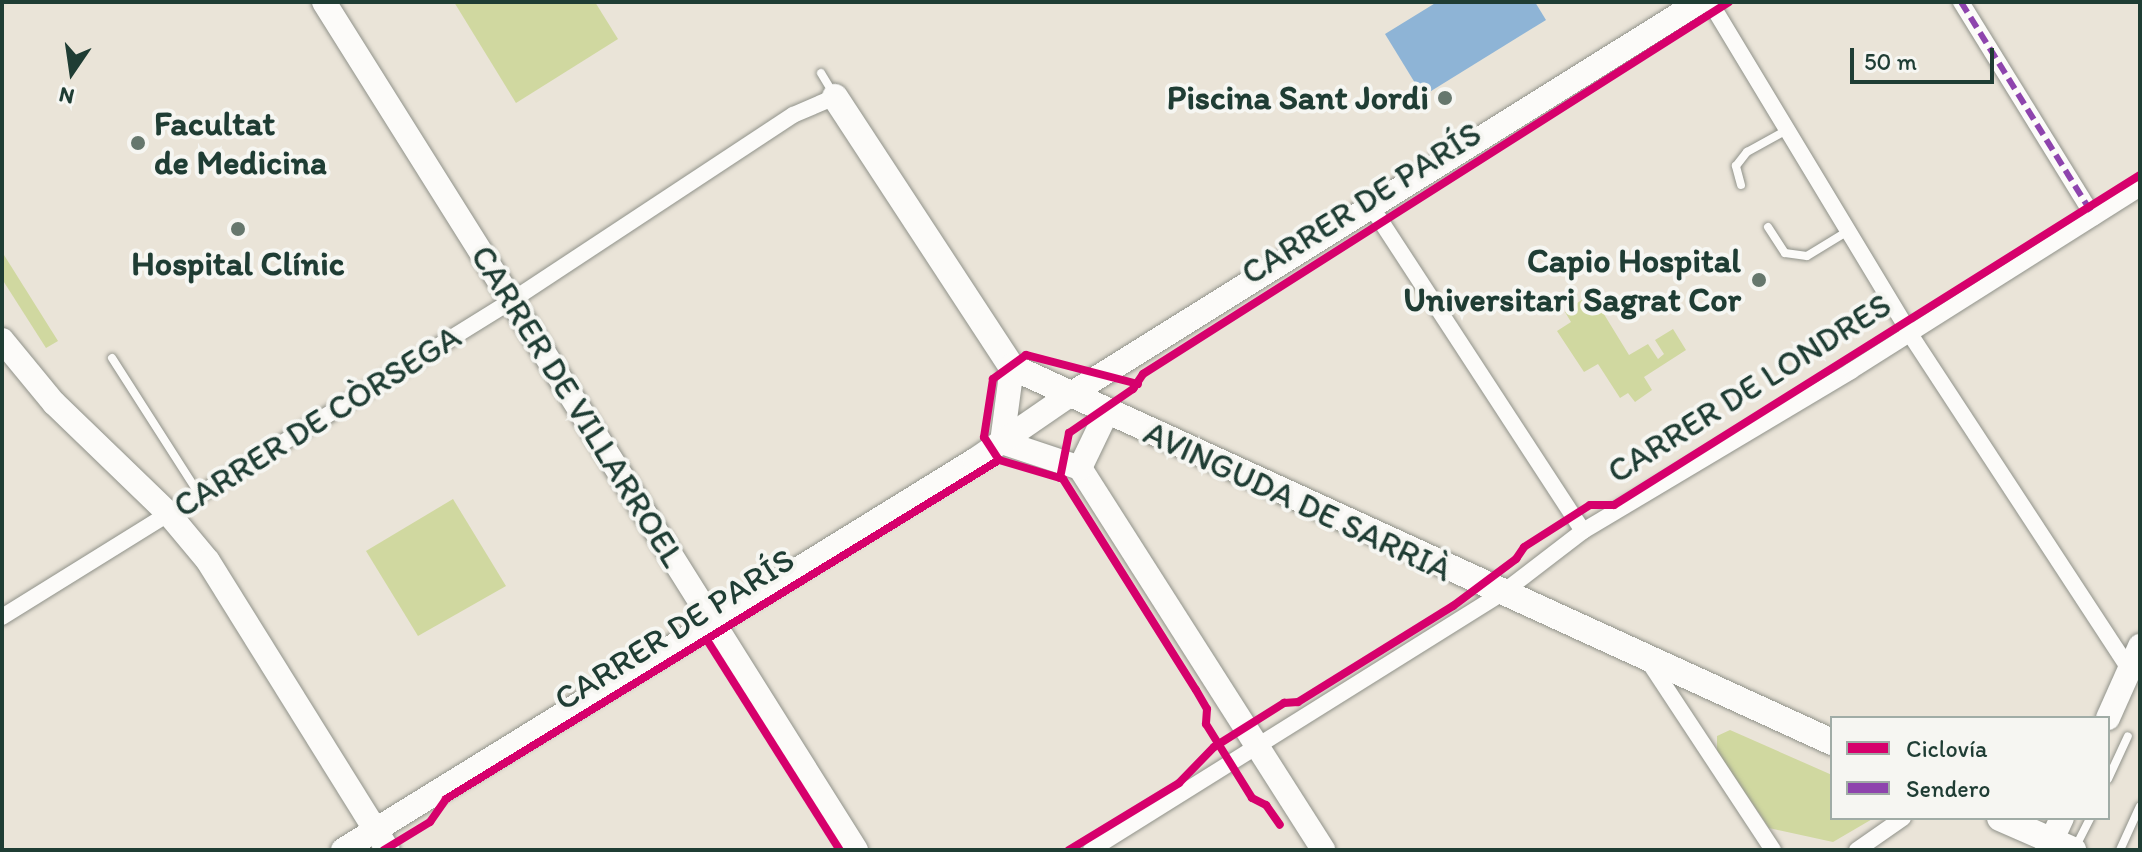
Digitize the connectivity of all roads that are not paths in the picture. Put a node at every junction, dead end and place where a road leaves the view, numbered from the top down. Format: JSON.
{"nodes":[{"id":1,"x":324,"y":2,"type":"edge"},
{"id":2,"x":1699,"y":2,"type":"edge"},
{"id":3,"x":1710,"y":2,"type":"edge"},
{"id":4,"x":1961,"y":2,"type":"edge"},
{"id":5,"x":821,"y":73,"type":"dead end"},
{"id":6,"x":835,"y":97,"type":"junction"},
{"id":7,"x":1787,"y":130,"type":"junction"},
{"id":8,"x":1741,"y":185,"type":"dead end"},
{"id":9,"x":2140,"y":188,"type":"edge"},
{"id":10,"x":1371,"y":206,"type":"junction"},
{"id":11,"x":2094,"y":217,"type":"junction"},
{"id":12,"x":1768,"y":227,"type":"dead end"},
{"id":13,"x":1848,"y":231,"type":"junction"},
{"id":14,"x":511,"y":301,"type":"junction"},
{"id":15,"x":1910,"y":334,"type":"junction"},
{"id":16,"x":2,"y":340,"type":"edge"},
{"id":17,"x":112,"y":358,"type":"dead end"},
{"id":18,"x":1012,"y":367,"type":"junction"},
{"id":19,"x":1071,"y":394,"type":"junction"},
{"id":20,"x":1107,"y":412,"type":"junction"},
{"id":21,"x":1002,"y":442,"type":"junction"},
{"id":22,"x":1080,"y":468,"type":"junction"},
{"id":23,"x":199,"y":494,"type":"junction"},
{"id":24,"x":168,"y":513,"type":"junction"},
{"id":25,"x":1583,"y":531,"type":"junction"},
{"id":26,"x":1501,"y":594,"type":"junction"},
{"id":27,"x":2,"y":617,"type":"edge"},
{"id":28,"x":713,"y":619,"type":"junction"},
{"id":29,"x":2140,"y":646,"type":"edge"},
{"id":30,"x":1648,"y":660,"type":"junction"},
{"id":31,"x":2129,"y":669,"type":"junction"},
{"id":32,"x":2109,"y":716,"type":"edge"},
{"id":33,"x":2128,"y":736,"type":"dead end"},
{"id":34,"x":1830,"y":741,"type":"edge"},
{"id":35,"x":1255,"y":744,"type":"junction"},
{"id":36,"x":2110,"y":775,"type":"edge"},
{"id":37,"x":2140,"y":806,"type":"edge"},
{"id":38,"x":1900,"y":820,"type":"edge"},
{"id":39,"x":2005,"y":820,"type":"edge"},
{"id":40,"x":2088,"y":820,"type":"edge"},
{"id":41,"x":382,"y":840,"type":"edge"},
{"id":42,"x":2061,"y":842,"type":"edge"},
{"id":43,"x":343,"y":850,"type":"edge"},
{"id":44,"x":856,"y":850,"type":"edge"},
{"id":45,"x":1091,"y":850,"type":"edge"},
{"id":46,"x":1323,"y":850,"type":"edge"},
{"id":47,"x":1773,"y":850,"type":"edge"},
{"id":48,"x":1857,"y":850,"type":"edge"},
{"id":49,"x":2120,"y":850,"type":"edge"}],
"edges":[{"from":1,"to":14,"type":"main road","name":"CARRER DE VILLARROEL"},
{"from":2,"to":10,"type":"main road","name":"CARRER DE PARÍS"},
{"from":3,"to":7,"type":"street"},
{"from":4,"to":11,"type":"street"},
{"from":5,"to":6,"type":"lane"},
{"from":6,"to":14,"type":"street","name":"CARRER DE CÒRSEGA"},
{"from":6,"to":18,"type":"main road"},
{"from":7,"to":8,"type":"lane"},
{"from":7,"to":13,"type":"street"},
{"from":9,"to":11,"type":"street","name":"CARRER DE LONDRES"},
{"from":10,"to":19,"type":"main road","name":"CARRER DE PARÍS"},
{"from":10,"to":25,"type":"street"},
{"from":11,"to":15,"type":"street","name":"CARRER DE LONDRES"},
{"from":12,"to":13,"type":"lane"},
{"from":13,"to":15,"type":"street"},
{"from":14,"to":23,"type":"street","name":"CARRER DE CÒRSEGA"},
{"from":14,"to":28,"type":"main road","name":"CARRER DE VILLARROEL"},
{"from":15,"to":25,"type":"street","name":"CARRER DE LONDRES"},
{"from":15,"to":31,"type":"street"},
{"from":16,"to":24,"type":"main road"},
{"from":17,"to":23,"type":"lane"},
{"from":18,"to":19,"type":"main road","name":"AVINGUDA DE SARRIÀ"},
{"from":18,"to":21,"type":"main road"},
{"from":19,"to":20,"type":"main road","name":"AVINGUDA DE SARRIÀ"},
{"from":19,"to":21,"type":"main road","name":"CARRER DE PARÍS"},
{"from":20,"to":22,"type":"main road"},
{"from":20,"to":26,"type":"main road","name":"AVINGUDA DE SARRIÀ"},
{"from":21,"to":22,"type":"main road"},
{"from":21,"to":28,"type":"main road","name":"CARRER DE PARÍS"},
{"from":22,"to":35,"type":"main road"},
{"from":23,"to":24,"type":"street","name":"CARRER DE CÒRSEGA"},
{"from":24,"to":27,"type":"street","name":"CARRER DE CÒRSEGA"},
{"from":24,"to":41,"type":"main road"},
{"from":25,"to":26,"type":"street","name":"CARRER DE LONDRES"},
{"from":26,"to":30,"type":"main road","name":"AVINGUDA DE SARRIÀ"},
{"from":26,"to":35,"type":"street","name":"CARRER DE LONDRES"},
{"from":28,"to":41,"type":"main road","name":"CARRER DE PARÍS"},
{"from":28,"to":44,"type":"main road","name":"CARRER DE VILLARROEL"},
{"from":29,"to":31,"type":"main road"},
{"from":30,"to":34,"type":"main road","name":"AVINGUDA DE SARRIÀ"},
{"from":30,"to":47,"type":"street"},
{"from":31,"to":32,"type":"main road"},
{"from":33,"to":36,"type":"lane"},
{"from":35,"to":45,"type":"street","name":"CARRER DE LONDRES"},
{"from":35,"to":46,"type":"main road"},
{"from":37,"to":49,"type":"lane"},
{"from":38,"to":48,"type":"street"},
{"from":39,"to":42,"type":"main road"},
{"from":40,"to":42,"type":"lane"},
{"from":41,"to":43,"type":"main road","name":"CARRER DE PARÍS"}]}
